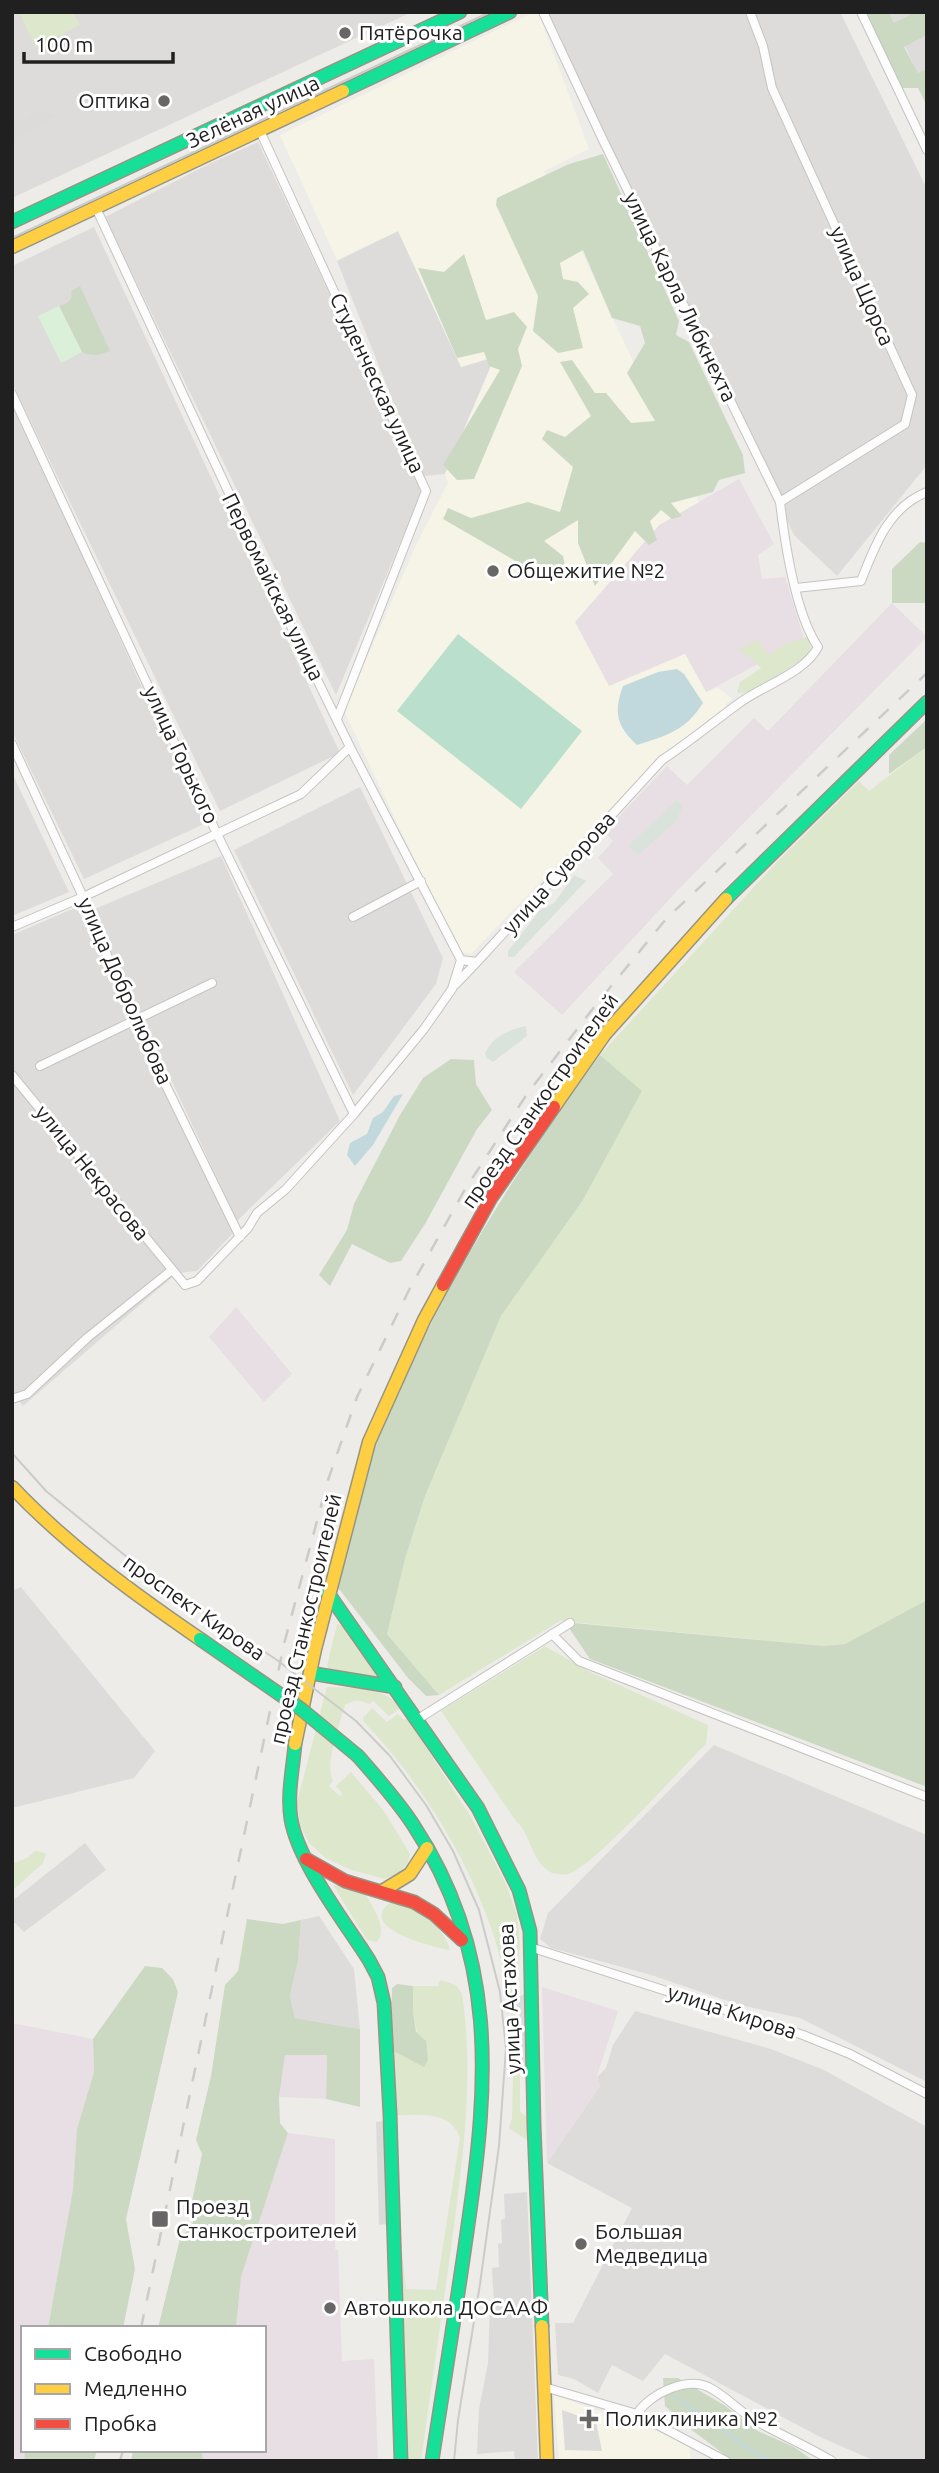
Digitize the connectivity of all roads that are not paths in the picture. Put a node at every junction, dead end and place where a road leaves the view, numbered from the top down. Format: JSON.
{"nodes":[{"id":1,"x":460,"y":12,"type":"edge"},
{"id":2,"x":510,"y":12,"type":"edge"},
{"id":3,"x":543,"y":12,"type":"edge"},
{"id":4,"x":750,"y":12,"type":"edge"},
{"id":5,"x":861,"y":12,"type":"edge"},
{"id":6,"x":260,"y":131,"type":"junction"},
{"id":7,"x":927,"y":150,"type":"edge"},
{"id":8,"x":96,"y":208,"type":"junction"},
{"id":9,"x":12,"y":222,"type":"edge"},
{"id":10,"x":12,"y":247,"type":"edge"},
{"id":11,"x":12,"y":394,"type":"edge"},
{"id":12,"x":927,"y":492,"type":"edge"},
{"id":13,"x":780,"y":502,"type":"junction"},
{"id":14,"x":796,"y":588,"type":"junction"},
{"id":15,"x":927,"y":702,"type":"edge"},
{"id":16,"x":337,"y":719,"type":"junction"},
{"id":17,"x":12,"y":744,"type":"edge"},
{"id":18,"x":350,"y":747,"type":"junction"},
{"id":19,"x":217,"y":834,"type":"junction"},
{"id":20,"x":421,"y":881,"type":"junction"},
{"id":21,"x":83,"y":897,"type":"junction"},
{"id":22,"x":353,"y":917,"type":"dead end"},
{"id":23,"x":12,"y":927,"type":"edge"},
{"id":24,"x":461,"y":960,"type":"junction"},
{"id":25,"x":477,"y":962,"type":"junction"},
{"id":26,"x":212,"y":983,"type":"dead end"},
{"id":27,"x":452,"y":989,"type":"junction"},
{"id":28,"x":134,"y":1020,"type":"junction"},
{"id":29,"x":40,"y":1066,"type":"dead end"},
{"id":30,"x":12,"y":1075,"type":"edge"},
{"id":31,"x":354,"y":1114,"type":"junction"},
{"id":32,"x":240,"y":1237,"type":"junction"},
{"id":33,"x":172,"y":1270,"type":"junction"},
{"id":34,"x":12,"y":1399,"type":"edge"},
{"id":35,"x":12,"y":1487,"type":"edge"},
{"id":36,"x":328,"y":1593,"type":"junction"},
{"id":37,"x":570,"y":1623,"type":"dead end"},
{"id":38,"x":552,"y":1634,"type":"junction"},
{"id":39,"x":310,"y":1673,"type":"junction"},
{"id":40,"x":396,"y":1687,"type":"junction"},
{"id":41,"x":418,"y":1720,"type":"junction"},
{"id":42,"x":358,"y":1756,"type":"joint"},
{"id":43,"x":927,"y":1797,"type":"edge"},
{"id":44,"x":427,"y":1848,"type":"junction"},
{"id":45,"x":303,"y":1857,"type":"junction"},
{"id":46,"x":384,"y":1890,"type":"junction"},
{"id":47,"x":465,"y":1942,"type":"junction"},
{"id":48,"x":530,"y":1947,"type":"junction"},
{"id":49,"x":927,"y":2094,"type":"edge"},
{"id":50,"x":544,"y":2388,"type":"junction"},
{"id":51,"x":637,"y":2414,"type":"junction"},
{"id":52,"x":401,"y":2461,"type":"edge"},
{"id":53,"x":432,"y":2461,"type":"edge"},
{"id":54,"x":547,"y":2461,"type":"edge"},
{"id":55,"x":726,"y":2461,"type":"edge"},
{"id":56,"x":832,"y":2461,"type":"edge"}],
"edges":[{"from":1,"to":9,"type":"main road","name":"Зелёная улица"},
{"from":2,"to":6,"type":"main road","name":"Зелёная улица"},
{"from":3,"to":13,"type":"street","name":"улица Карла Либкнехта"},
{"from":4,"to":13,"type":"street","name":"улица Щорса"},
{"from":5,"to":7,"type":"street"},
{"from":6,"to":8,"type":"main road","name":"Зелёная улица"},
{"from":6,"to":16,"type":"street","name":"Студенческая улица"},
{"from":8,"to":10,"type":"main road","name":"Зелёная улица"},
{"from":8,"to":16,"type":"street","name":"Первомайская улица"},
{"from":11,"to":19,"type":"street","name":"улица Горького"},
{"from":12,"to":14,"type":"street"},
{"from":13,"to":14,"type":"street","name":"улица Карла Либкнехта"},
{"from":14,"to":25,"type":"street","name":"улица Суворова"},
{"from":15,"to":36,"type":"main road","name":"проезд Станкостроителей"},
{"from":16,"to":18,"type":"street","name":"Первомайская улица"},
{"from":17,"to":21,"type":"street","name":"улица Добролюбова"},
{"from":18,"to":19,"type":"street"},
{"from":18,"to":20,"type":"street","name":"Первомайская улица"},
{"from":19,"to":21,"type":"street"},
{"from":19,"to":31,"type":"street","name":"улица Горького"},
{"from":20,"to":22,"type":"street"},
{"from":20,"to":24,"type":"street","name":"Первомайская улица"},
{"from":21,"to":23,"type":"street"},
{"from":21,"to":28,"type":"street","name":"улица Добролюбова"},
{"from":24,"to":25,"type":"street"},
{"from":24,"to":27,"type":"street"},
{"from":25,"to":27,"type":"street","name":"улица Суворова"},
{"from":26,"to":28,"type":"street"},
{"from":27,"to":31,"type":"street"},
{"from":28,"to":29,"type":"street"},
{"from":28,"to":32,"type":"street","name":"улица Добролюбова"},
{"from":30,"to":33,"type":"street","name":"улица Некрасова"},
{"from":31,"to":32,"type":"street"},
{"from":32,"to":33,"type":"street"},
{"from":33,"to":34,"type":"street"},
{"from":35,"to":42,"type":"main road","name":"проспект Кирова","bridge":true},
{"from":36,"to":39,"type":"main road","name":"проезд Станкостроителей"},
{"from":36,"to":40,"type":"main road","name":"улица Астахова"},
{"from":37,"to":38,"type":"street"},
{"from":38,"to":41,"type":"street"},
{"from":38,"to":43,"type":"street"},
{"from":39,"to":40,"type":"main road"},
{"from":39,"to":45,"type":"main road","name":"проезд Станкостроителей"},
{"from":40,"to":41,"type":"main road","name":"улица Астахова"},
{"from":41,"to":48,"type":"main road","name":"улица Астахова"},
{"from":42,"to":44,"type":"main road","name":"улица Астахова"},
{"from":44,"to":46,"type":"main road"},
{"from":44,"to":47,"type":"main road","name":"улица Астахова"},
{"from":45,"to":46,"type":"main road"},
{"from":45,"to":52,"type":"main road"},
{"from":46,"to":47,"type":"main road"},
{"from":47,"to":53,"type":"main road","name":"улица Астахова"},
{"from":48,"to":49,"type":"street","name":"улица Кирова"},
{"from":48,"to":50,"type":"main road","name":"улица Астахова"},
{"from":50,"to":51,"type":"street"},
{"from":50,"to":54,"type":"main road","name":"улица Астахова"},
{"from":51,"to":55,"type":"street"},
{"from":51,"to":56,"type":"street"}]}
